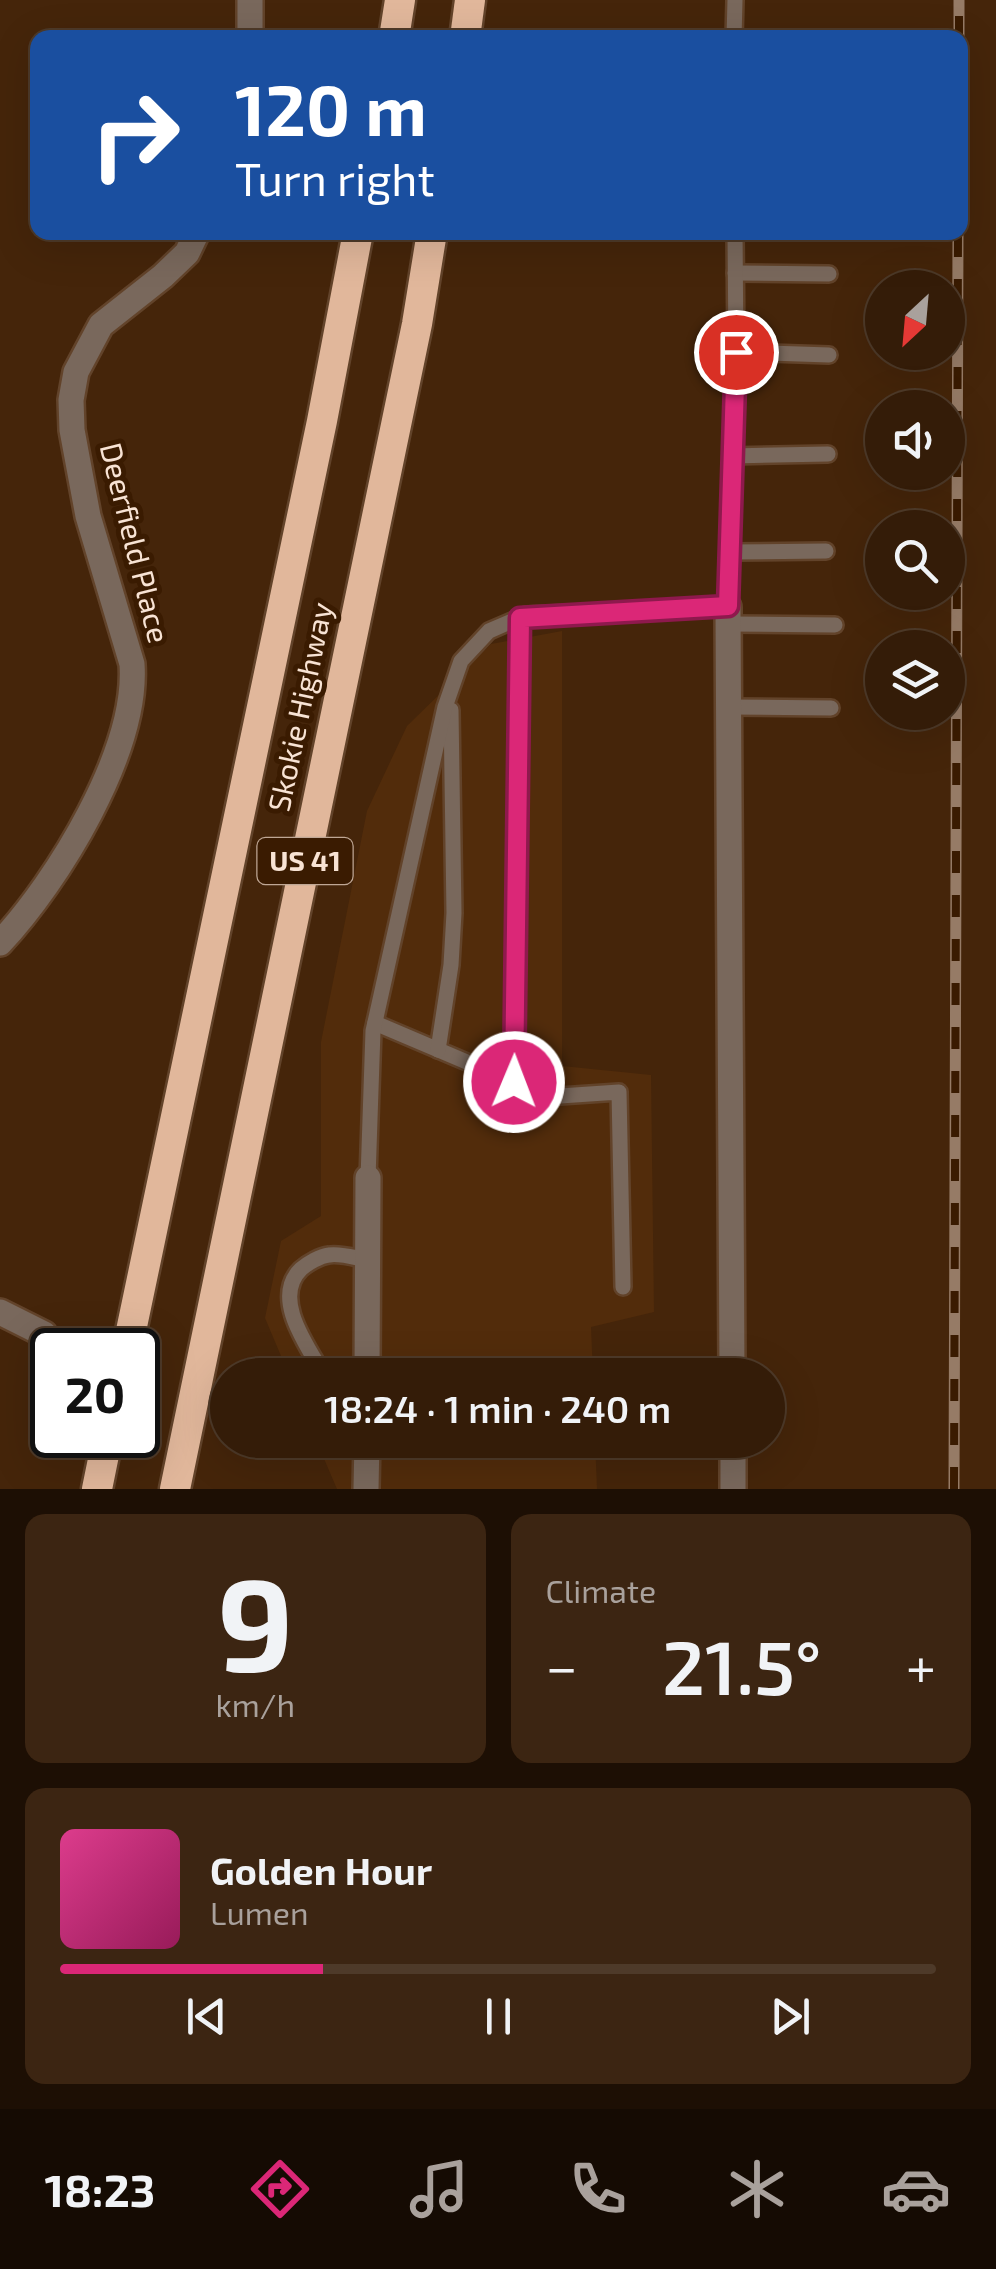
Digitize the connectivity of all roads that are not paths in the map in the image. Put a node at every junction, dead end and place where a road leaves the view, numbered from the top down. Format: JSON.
{"nodes":[{"id":1,"x":250,"y":0,"type":"edge"},
{"id":2,"x":400,"y":0,"type":"edge"},
{"id":3,"x":470,"y":0,"type":"edge"},
{"id":4,"x":734,"y":0,"type":"edge"},
{"id":5,"x":250,"y":30,"type":"edge"},
{"id":6,"x":395,"y":30,"type":"edge"},
{"id":7,"x":466,"y":30,"type":"edge"},
{"id":8,"x":734,"y":30,"type":"edge"},
{"id":9,"x":193,"y":240,"type":"edge"},
{"id":10,"x":356,"y":240,"type":"edge"},
{"id":11,"x":431,"y":240,"type":"edge"},
{"id":12,"x":735,"y":240,"type":"edge"},
{"id":13,"x":734,"y":273,"type":"junction"},
{"id":14,"x":829,"y":274,"type":"dead end"},
{"id":15,"x":736,"y":352,"type":"junction"},
{"id":16,"x":829,"y":355,"type":"dead end"},
{"id":17,"x":828,"y":454,"type":"dead end"},
{"id":18,"x":730,"y":456,"type":"junction"},
{"id":19,"x":729,"y":552,"type":"junction"},
{"id":20,"x":826,"y":552,"type":"dead end"},
{"id":21,"x":728,"y":615,"type":"junction"},
{"id":22,"x":520,"y":618,"type":"junction"},
{"id":23,"x":835,"y":624,"type":"dead end"},
{"id":24,"x":451,"y":692,"type":"junction"},
{"id":25,"x":728,"y":708,"type":"junction"},
{"id":26,"x":831,"y":708,"type":"dead end"},
{"id":27,"x":0,"y":943,"type":"edge"},
{"id":28,"x":376,"y":1024,"type":"junction"},
{"id":29,"x":438,"y":1050,"type":"junction"},
{"id":30,"x":514,"y":1082,"type":"junction"},
{"id":31,"x":368,"y":1178,"type":"joint"},
{"id":32,"x":368,"y":1260,"type":"junction"},
{"id":33,"x":623,"y":1287,"type":"dead end"},
{"id":34,"x":0,"y":1312,"type":"edge"},
{"id":35,"x":32,"y":1328,"type":"edge"},
{"id":36,"x":132,"y":1328,"type":"edge"},
{"id":37,"x":315,"y":1358,"type":"edge"},
{"id":38,"x":367,"y":1358,"type":"edge"},
{"id":39,"x":732,"y":1358,"type":"edge"},
{"id":40,"x":103,"y":1458,"type":"edge"},
{"id":41,"x":365,"y":1458,"type":"edge"},
{"id":42,"x":732,"y":1458,"type":"edge"},
{"id":43,"x":97,"y":1489,"type":"edge"},
{"id":44,"x":174,"y":1489,"type":"edge"},
{"id":45,"x":366,"y":1489,"type":"edge"},
{"id":46,"x":733,"y":1489,"type":"edge"}],
"edges":[{"from":1,"to":5,"type":"street"},
{"from":2,"to":6,"type":"highway"},
{"from":3,"to":7,"type":"highway"},
{"from":4,"to":8,"type":"lane"},
{"from":9,"to":27,"type":"street","name":"Deerfield Place"},
{"from":10,"to":36,"type":"highway","name":"Skokie Highway","number":"US 41"},
{"from":11,"to":44,"type":"highway","name":"Skokie Highway","number":"US 41"},
{"from":12,"to":13,"type":"lane"},
{"from":13,"to":14,"type":"lane"},
{"from":13,"to":15,"type":"lane"},
{"from":15,"to":16,"type":"lane"},
{"from":15,"to":18,"type":"lane"},
{"from":17,"to":18,"type":"lane"},
{"from":18,"to":19,"type":"lane"},
{"from":19,"to":20,"type":"lane"},
{"from":19,"to":21,"type":"lane"},
{"from":21,"to":22,"type":"lane"},
{"from":21,"to":23,"type":"lane"},
{"from":21,"to":25,"type":"street"},
{"from":22,"to":24,"type":"lane"},
{"from":22,"to":30,"type":"lane"},
{"from":24,"to":28,"type":"lane"},
{"from":24,"to":29,"type":"lane"},
{"from":25,"to":26,"type":"lane"},
{"from":25,"to":39,"type":"street"},
{"from":28,"to":29,"type":"lane"},
{"from":28,"to":31,"type":"lane"},
{"from":29,"to":30,"type":"lane"},
{"from":30,"to":33,"type":"lane"},
{"from":31,"to":32,"type":"street"},
{"from":32,"to":37,"type":"lane"},
{"from":32,"to":38,"type":"street"},
{"from":34,"to":35,"type":"street"},
{"from":40,"to":43,"type":"highway"},
{"from":41,"to":45,"type":"street"},
{"from":42,"to":46,"type":"street"}]}
